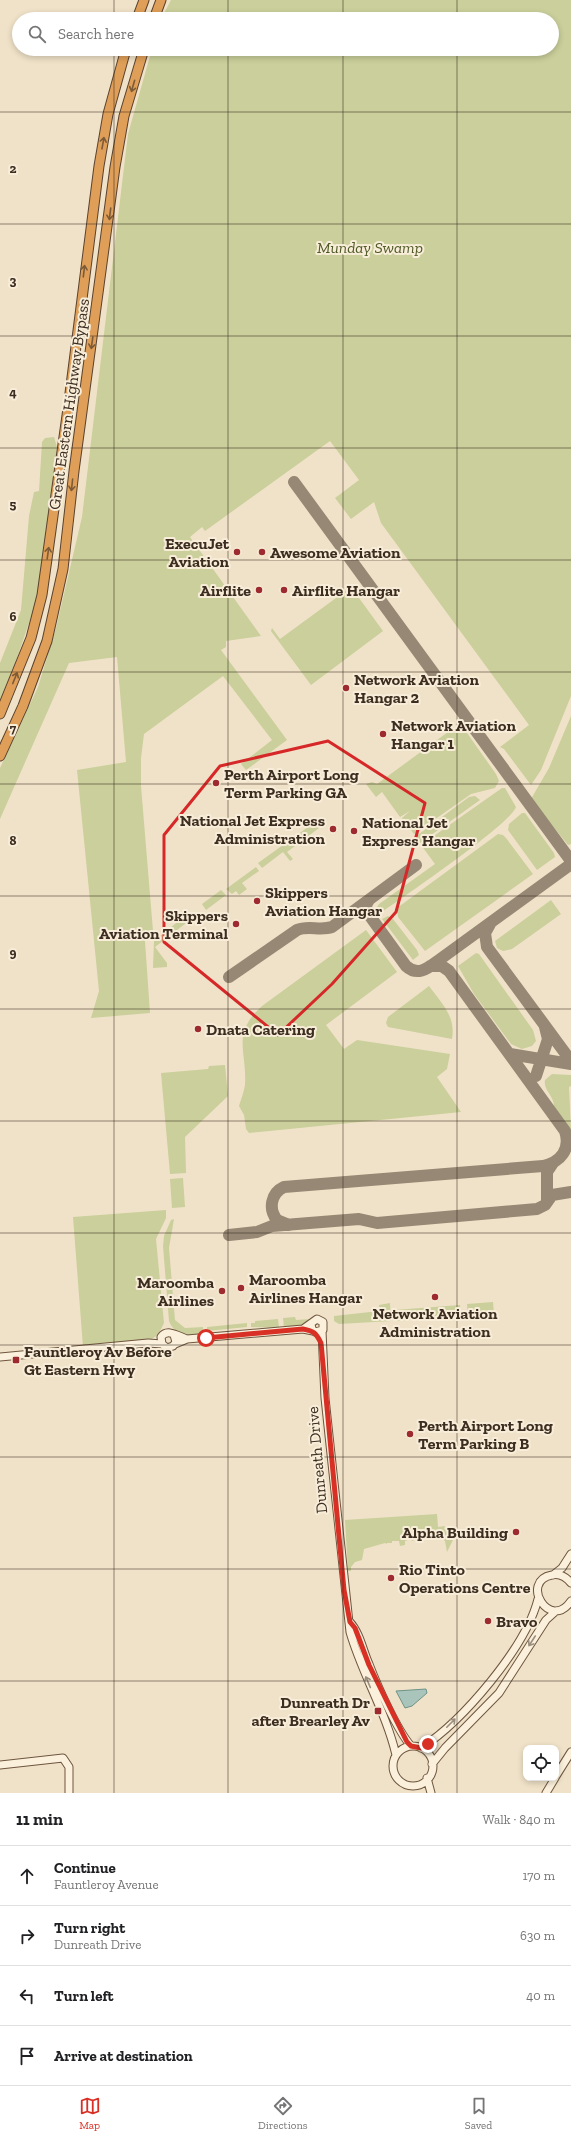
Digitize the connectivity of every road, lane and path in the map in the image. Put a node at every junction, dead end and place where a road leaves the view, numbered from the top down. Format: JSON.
{"nodes":[{"id":1,"x":144,"y":0,"type":"edge"},
{"id":2,"x":161,"y":0,"type":"edge"},
{"id":3,"x":140,"y":12,"type":"edge"},
{"id":4,"x":157,"y":12,"type":"edge"},
{"id":5,"x":124,"y":56,"type":"edge"},
{"id":6,"x":142,"y":56,"type":"edge"},
{"id":7,"x":0,"y":714,"type":"edge"},
{"id":8,"x":0,"y":756,"type":"edge"},
{"id":9,"x":174,"y":1335,"type":"junction"},
{"id":10,"x":187,"y":1339,"type":"junction"},
{"id":11,"x":161,"y":1341,"type":"junction"},
{"id":12,"x":175,"y":1344,"type":"junction"},
{"id":13,"x":0,"y":1357,"type":"edge"},
{"id":14,"x":571,"y":1554,"type":"edge"},
{"id":15,"x":553,"y":1575,"type":"junction"},
{"id":16,"x":571,"y":1583,"type":"edge"},
{"id":17,"x":538,"y":1599,"type":"junction"},
{"id":18,"x":571,"y":1601,"type":"edge"},
{"id":19,"x":558,"y":1610,"type":"junction"},
{"id":20,"x":571,"y":1610,"type":"edge"},
{"id":21,"x":350,"y":1622,"type":"junction"},
{"id":22,"x":411,"y":1746,"type":"junction"},
{"id":23,"x":421,"y":1748,"type":"junction"},
{"id":24,"x":571,"y":1752,"type":"edge"},
{"id":25,"x":396,"y":1755,"type":"junction"},
{"id":26,"x":432,"y":1764,"type":"junction"},
{"id":27,"x":0,"y":1765,"type":"edge"},
{"id":28,"x":559,"y":1772,"type":"edge"},
{"id":29,"x":427,"y":1778,"type":"junction"},
{"id":30,"x":554,"y":1781,"type":"edge"},
{"id":31,"x":412,"y":1786,"type":"junction"},
{"id":32,"x":69,"y":1793,"type":"edge"},
{"id":33,"x":418,"y":1793,"type":"edge"},
{"id":34,"x":431,"y":1793,"type":"edge"},
{"id":35,"x":546,"y":1793,"type":"edge"}],
"edges":[{"from":1,"to":3,"type":"highway"},
{"from":2,"to":4,"type":"highway"},
{"from":7,"to":5,"type":"highway","name":"Great Eastern Highway Bypass","one_way":true},
{"from":6,"to":8,"type":"highway","name":"Great Eastern Highway Bypass","one_way":true},
{"from":9,"to":10,"type":"main road"},
{"from":9,"to":11,"type":"main road"},
{"from":9,"to":12,"type":"main road"},
{"from":10,"to":12,"type":"main road"},
{"from":10,"to":21,"type":"main road","name":"Dunreath Drive"},
{"from":11,"to":12,"type":"main road"},
{"from":11,"to":13,"type":"main road"},
{"from":14,"to":15,"type":"main road"},
{"from":15,"to":16,"type":"main road"},
{"from":15,"to":17,"type":"main road"},
{"from":17,"to":19,"type":"main road"},
{"from":23,"to":17,"type":"main road","one_way":true},
{"from":18,"to":19,"type":"main road"},
{"from":19,"to":20,"type":"main road"},
{"from":19,"to":26,"type":"main road","one_way":true},
{"from":21,"to":22,"type":"main road","name":"Dunreath Drive"},
{"from":25,"to":21,"type":"main road","name":"Dunreath Drive","one_way":true},
{"from":22,"to":23,"type":"main road"},
{"from":22,"to":25,"type":"main road"},
{"from":23,"to":26,"type":"main road"},
{"from":24,"to":28,"type":"main road"},
{"from":25,"to":31,"type":"main road"},
{"from":26,"to":29,"type":"main road"},
{"from":27,"to":32,"type":"main road"},
{"from":29,"to":31,"type":"main road"},
{"from":29,"to":34,"type":"main road"},
{"from":30,"to":35,"type":"main road"},
{"from":31,"to":33,"type":"main road"}]}
